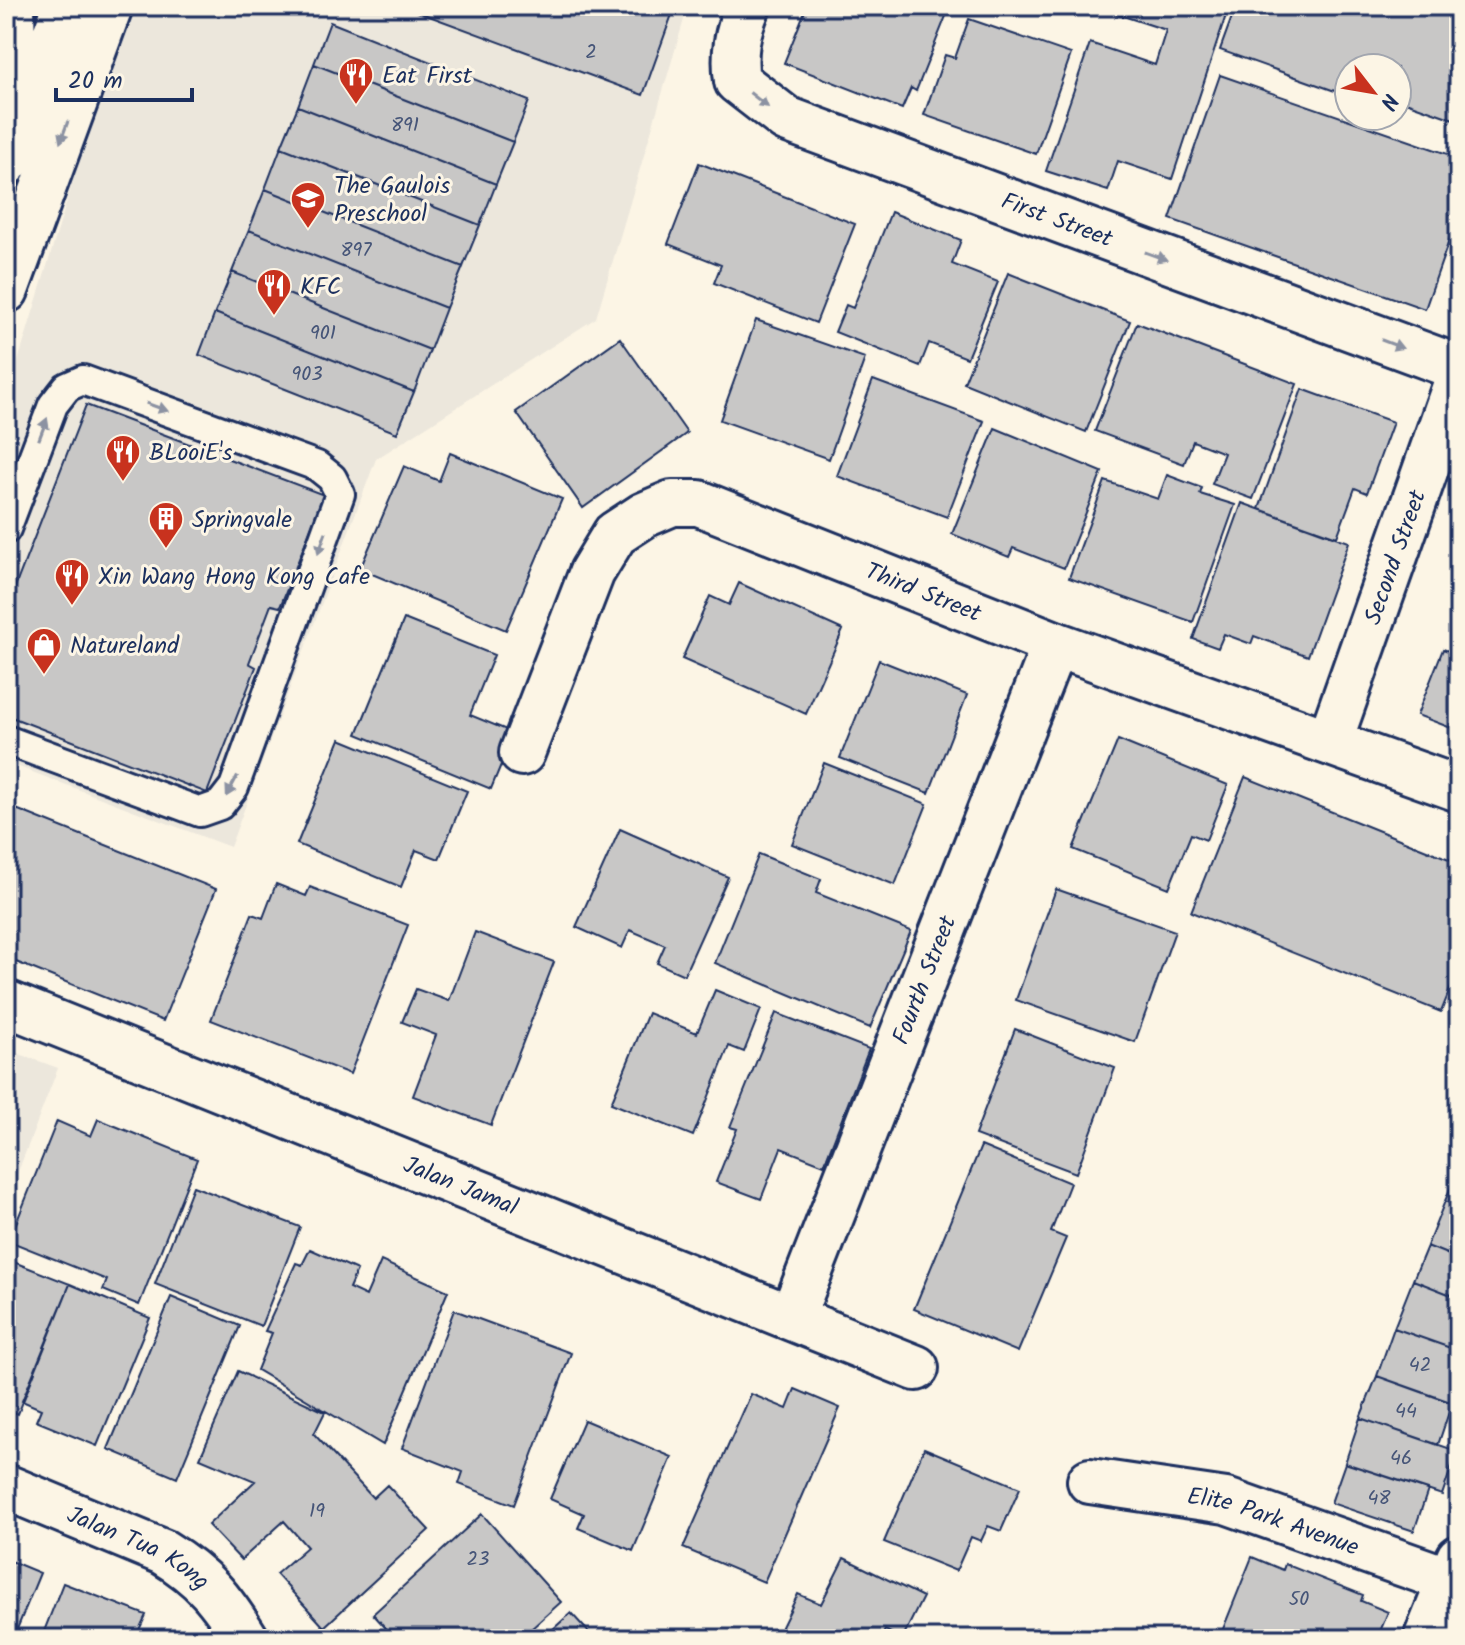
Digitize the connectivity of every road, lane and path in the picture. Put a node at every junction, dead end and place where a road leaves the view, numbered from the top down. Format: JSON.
{"nodes":[{"id":1,"x":12,"y":6,"type":"edge"},
{"id":2,"x":66,"y":6,"type":"edge"},
{"id":3,"x":110,"y":6,"type":"edge"},
{"id":4,"x":748,"y":6,"type":"edge"},
{"id":5,"x":9,"y":152,"type":"edge"},
{"id":6,"x":6,"y":290,"type":"edge"},
{"id":7,"x":1459,"y":368,"type":"edge"},
{"id":8,"x":1459,"y":375,"type":"edge"},
{"id":9,"x":6,"y":529,"type":"edge"},
{"id":10,"x":1055,"y":644,"type":"junction"},
{"id":11,"x":6,"y":740,"type":"edge"},
{"id":12,"x":1330,"y":740,"type":"junction"},
{"id":13,"x":522,"y":753,"type":"dead end"},
{"id":14,"x":1459,"y":789,"type":"edge"},
{"id":15,"x":6,"y":1003,"type":"edge"},
{"id":16,"x":792,"y":1317,"type":"junction"},
{"id":17,"x":916,"y":1368,"type":"dead end"},
{"id":18,"x":1090,"y":1481,"type":"dead end"},
{"id":19,"x":6,"y":1487,"type":"edge"},
{"id":20,"x":1454,"y":1569,"type":"edge"},
{"id":21,"x":246,"y":1639,"type":"edge"},
{"id":22,"x":1426,"y":1639,"type":"edge"}],
"edges":[{"from":1,"to":5,"type":"street"},
{"from":2,"to":5,"type":"street"},
{"from":3,"to":6,"type":"street","one_way":true},
{"from":4,"to":7,"type":"street","name":"First Street","one_way":true},
{"from":8,"to":12,"type":"street","name":"Second Street"},
{"from":9,"to":11,"type":"lane","one_way":true},
{"from":10,"to":12,"type":"street","name":"Third Street"},
{"from":10,"to":13,"type":"street","name":"Third Street"},
{"from":10,"to":16,"type":"street","name":"Fourth Street"},
{"from":12,"to":14,"type":"street","name":"Third Street"},
{"from":15,"to":16,"type":"street","name":"Jalan Jamal"},
{"from":16,"to":17,"type":"street","name":"Jalan Jamal"},
{"from":18,"to":20,"type":"street","name":"Elite Park Avenue"},
{"from":19,"to":21,"type":"street","name":"Jalan Tua Kong"},
{"from":20,"to":22,"type":"street","name":"Elite Park Avenue"}]}
